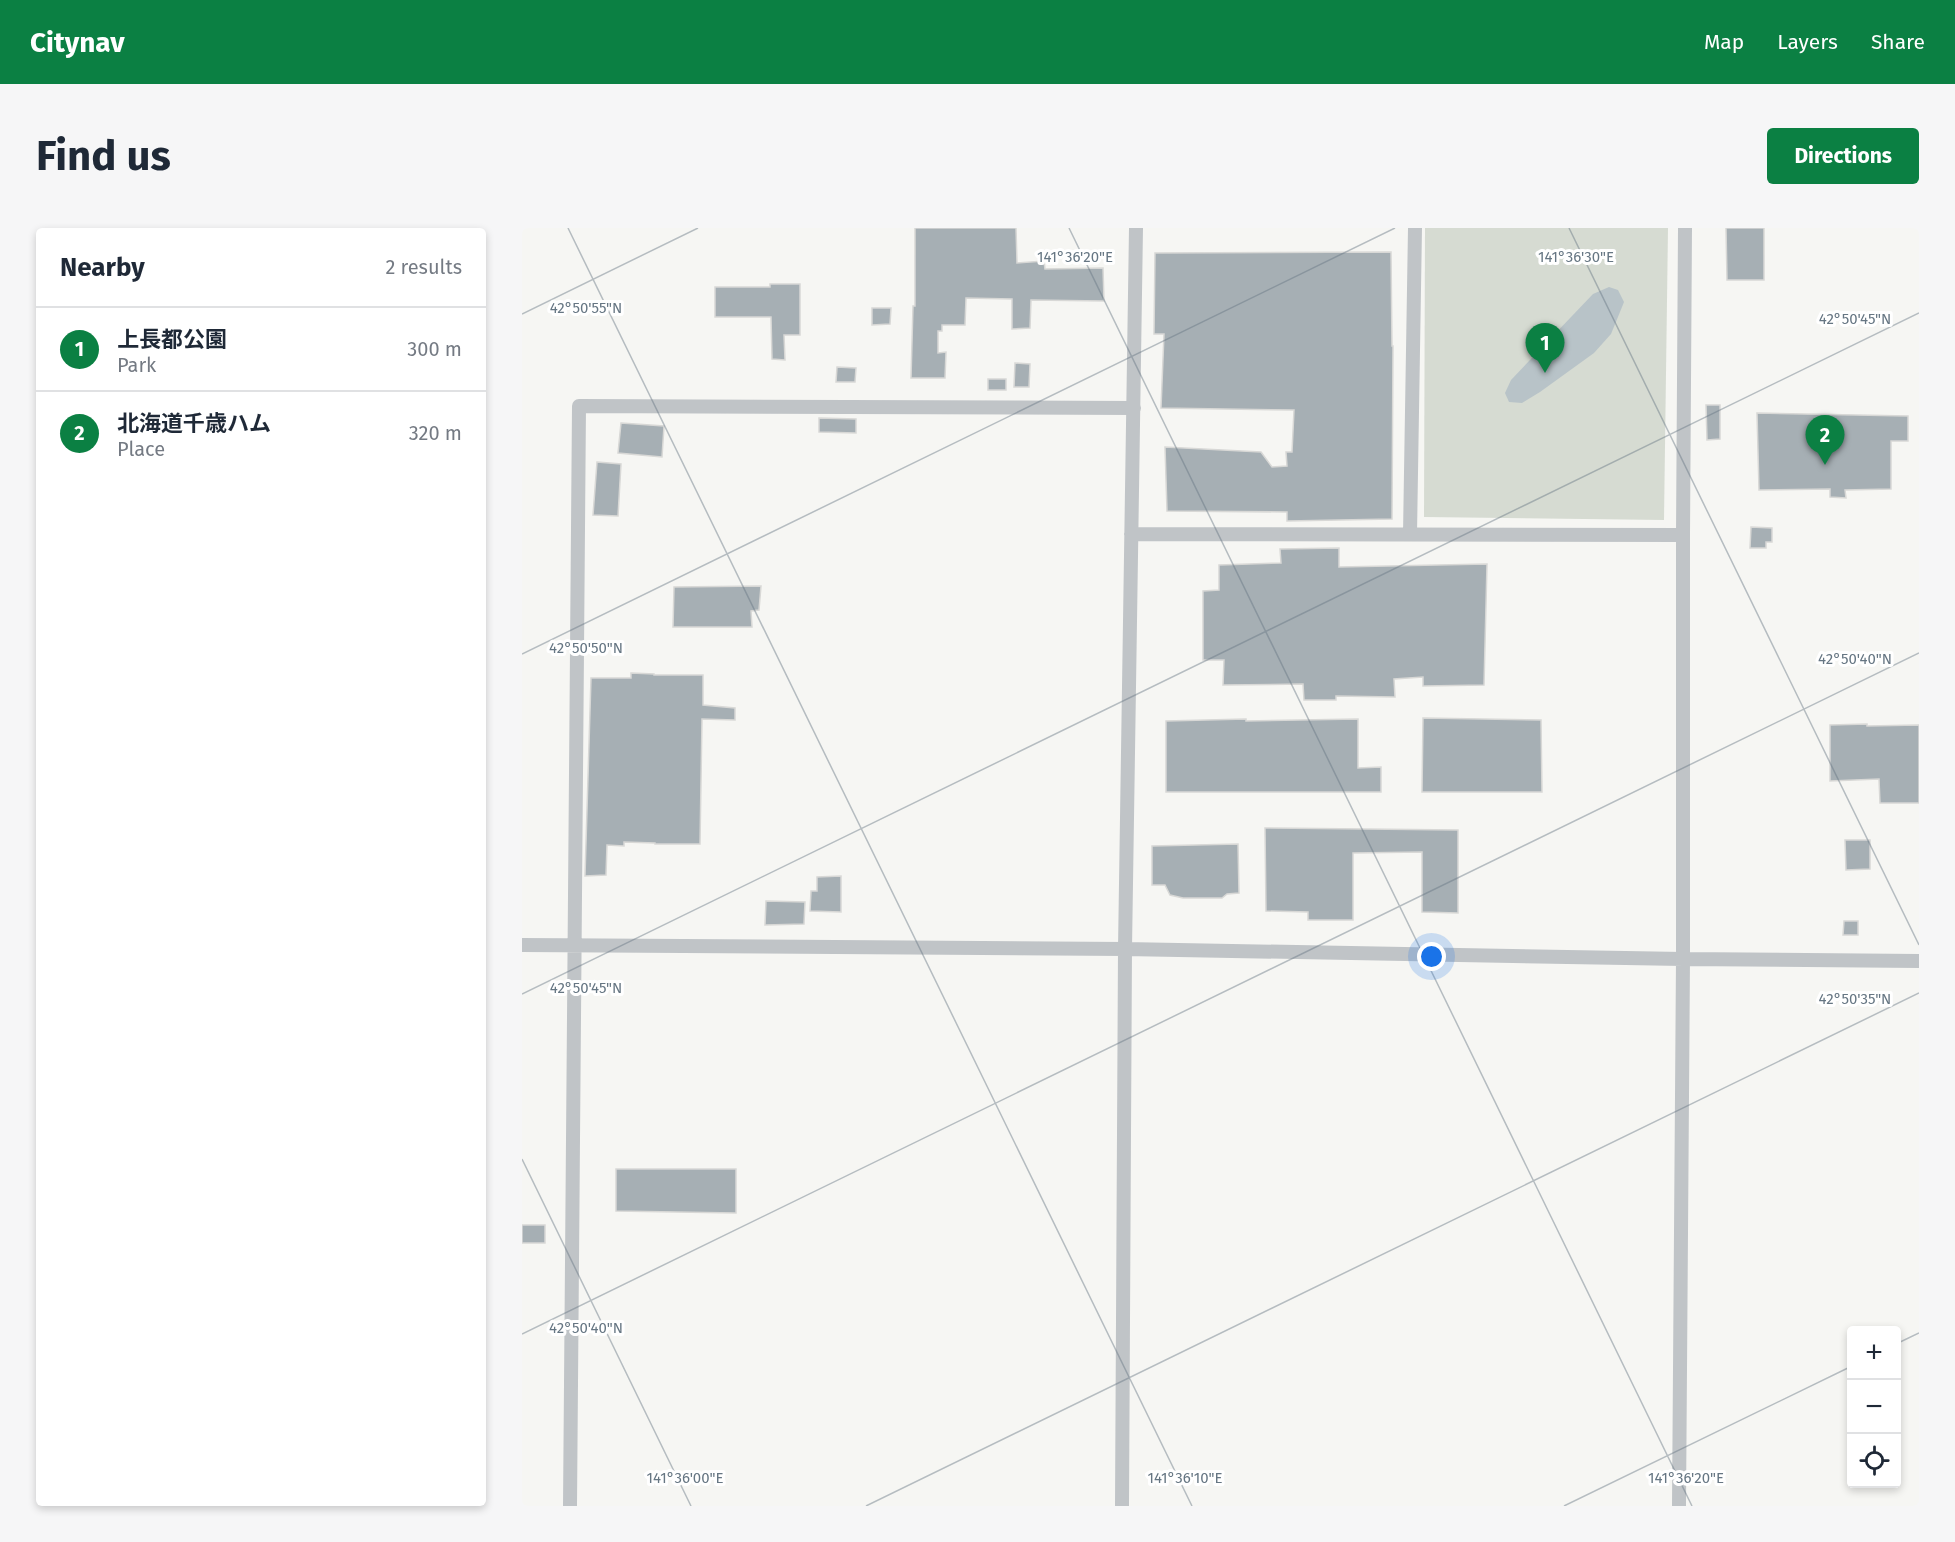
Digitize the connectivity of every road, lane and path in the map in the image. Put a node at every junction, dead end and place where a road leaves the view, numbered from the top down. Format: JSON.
{"nodes":[{"id":1,"x":1136,"y":228,"type":"edge"},
{"id":2,"x":1415,"y":228,"type":"edge"},
{"id":3,"x":1685,"y":228,"type":"edge"},
{"id":4,"x":1134,"y":408,"type":"junction"},
{"id":5,"x":1131,"y":534,"type":"junction"},
{"id":6,"x":1410,"y":534,"type":"junction"},
{"id":7,"x":1683,"y":535,"type":"junction"},
{"id":8,"x":522,"y":945,"type":"edge"},
{"id":9,"x":575,"y":945,"type":"junction"},
{"id":10,"x":1125,"y":949,"type":"junction"},
{"id":11,"x":1683,"y":959,"type":"junction"},
{"id":12,"x":1919,"y":961,"type":"edge"},
{"id":13,"x":570,"y":1506,"type":"edge"},
{"id":14,"x":1122,"y":1506,"type":"edge"},
{"id":15,"x":1679,"y":1506,"type":"edge"}],
"edges":[{"from":1,"to":4,"type":"street"},
{"from":2,"to":6,"type":"street"},
{"from":3,"to":7,"type":"street"},
{"from":4,"to":5,"type":"street"},
{"from":4,"to":9,"type":"street"},
{"from":5,"to":6,"type":"street"},
{"from":5,"to":10,"type":"street"},
{"from":6,"to":7,"type":"street"},
{"from":7,"to":11,"type":"street"},
{"from":8,"to":9,"type":"street"},
{"from":9,"to":10,"type":"street"},
{"from":9,"to":13,"type":"street"},
{"from":10,"to":11,"type":"street"},
{"from":10,"to":14,"type":"street"},
{"from":11,"to":12,"type":"street"},
{"from":11,"to":15,"type":"street"}]}
